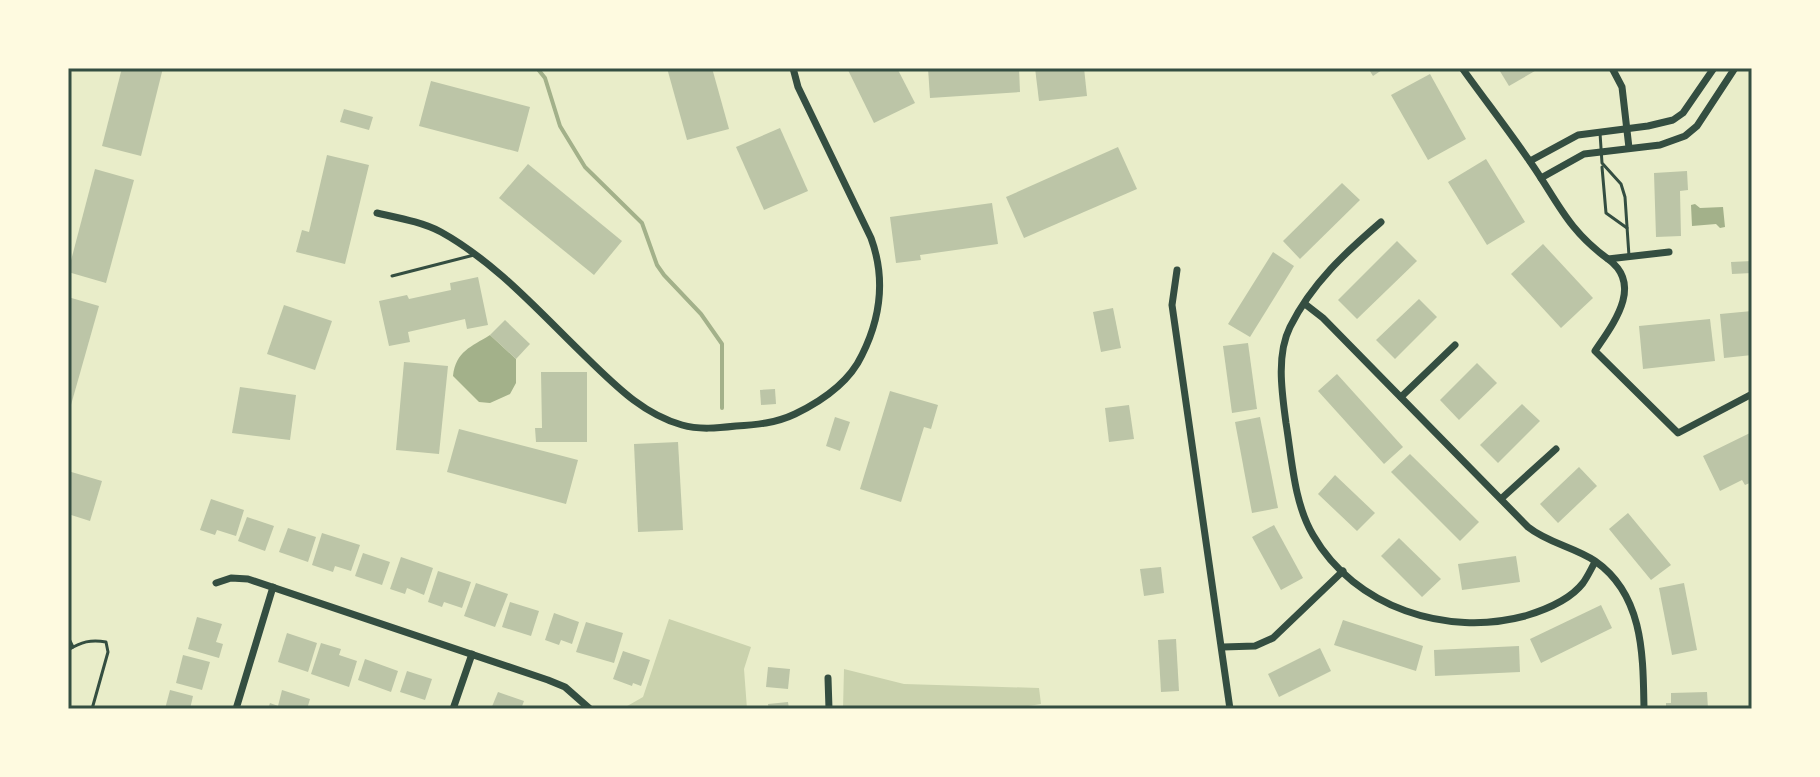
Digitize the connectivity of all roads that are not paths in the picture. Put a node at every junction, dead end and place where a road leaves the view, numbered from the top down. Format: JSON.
{"nodes":[{"id":1,"x":793,"y":68,"type":"edge"},
{"id":2,"x":1462,"y":68,"type":"edge"},
{"id":3,"x":1612,"y":68,"type":"edge"},
{"id":4,"x":1714,"y":68,"type":"edge"},
{"id":5,"x":1735,"y":68,"type":"edge"},
{"id":6,"x":1627,"y":128,"type":"junction"},
{"id":7,"x":1600,"y":131,"type":"junction"},
{"id":8,"x":1629,"y":148,"type":"junction"},
{"id":9,"x":1601,"y":151,"type":"junction"},
{"id":10,"x":1530,"y":161,"type":"junction"},
{"id":11,"x":1602,"y":163,"type":"junction"},
{"id":12,"x":1541,"y":178,"type":"junction"},
{"id":13,"x":377,"y":213,"type":"dead end"},
{"id":14,"x":1381,"y":222,"type":"dead end"},
{"id":15,"x":1627,"y":228,"type":"junction"},
{"id":16,"x":1669,"y":252,"type":"dead end"},
{"id":17,"x":474,"y":255,"type":"junction"},
{"id":18,"x":1629,"y":256,"type":"junction"},
{"id":19,"x":1608,"y":259,"type":"junction"},
{"id":20,"x":1177,"y":270,"type":"dead end"},
{"id":21,"x":392,"y":276,"type":"dead end"},
{"id":22,"x":1305,"y":304,"type":"junction"},
{"id":23,"x":1455,"y":345,"type":"dead end"},
{"id":24,"x":1752,"y":394,"type":"edge"},
{"id":25,"x":1401,"y":397,"type":"junction"},
{"id":26,"x":1556,"y":449,"type":"dead end"},
{"id":27,"x":1502,"y":498,"type":"junction"},
{"id":28,"x":1595,"y":562,"type":"junction"},
{"id":29,"x":1343,"y":571,"type":"junction"},
{"id":30,"x":216,"y":583,"type":"dead end"},
{"id":31,"x":273,"y":587,"type":"junction"},
{"id":32,"x":68,"y":637,"type":"edge"},
{"id":33,"x":1223,"y":647,"type":"junction"},
{"id":34,"x":70,"y":649,"type":"edge"},
{"id":35,"x":472,"y":654,"type":"junction"},
{"id":36,"x":828,"y":678,"type":"dead end"},
{"id":37,"x":92,"y":709,"type":"edge"},
{"id":38,"x":236,"y":709,"type":"edge"},
{"id":39,"x":453,"y":709,"type":"edge"},
{"id":40,"x":590,"y":709,"type":"edge"},
{"id":41,"x":829,"y":709,"type":"edge"},
{"id":42,"x":1230,"y":709,"type":"edge"},
{"id":43,"x":1644,"y":709,"type":"edge"}],
"edges":[{"from":1,"to":17,"type":"street"},
{"from":2,"to":10,"type":"street"},
{"from":3,"to":6,"type":"street"},
{"from":4,"to":6,"type":"street"},
{"from":5,"to":8,"type":"street"},
{"from":6,"to":7,"type":"street"},
{"from":6,"to":8,"type":"street"},
{"from":7,"to":9,"type":"lane"},
{"from":7,"to":10,"type":"street"},
{"from":8,"to":9,"type":"street"},
{"from":9,"to":11,"type":"lane"},
{"from":9,"to":12,"type":"street"},
{"from":10,"to":12,"type":"street"},
{"from":11,"to":15,"type":"lane"},
{"from":11,"to":15,"type":"lane"},
{"from":12,"to":19,"type":"street"},
{"from":13,"to":17,"type":"street"},
{"from":14,"to":22,"type":"street"},
{"from":15,"to":18,"type":"lane"},
{"from":16,"to":18,"type":"street"},
{"from":17,"to":21,"type":"lane"},
{"from":18,"to":19,"type":"street"},
{"from":19,"to":24,"type":"street"},
{"from":20,"to":33,"type":"street"},
{"from":22,"to":25,"type":"street"},
{"from":22,"to":29,"type":"street"},
{"from":23,"to":25,"type":"street"},
{"from":25,"to":27,"type":"street"},
{"from":26,"to":27,"type":"street"},
{"from":27,"to":28,"type":"street"},
{"from":28,"to":29,"type":"street"},
{"from":28,"to":43,"type":"street"},
{"from":29,"to":33,"type":"street"},
{"from":30,"to":31,"type":"street"},
{"from":31,"to":35,"type":"street"},
{"from":31,"to":38,"type":"street"},
{"from":32,"to":34,"type":"lane"},
{"from":33,"to":42,"type":"street"},
{"from":34,"to":37,"type":"lane"},
{"from":35,"to":39,"type":"street"},
{"from":35,"to":40,"type":"street"},
{"from":36,"to":41,"type":"street"}]}
